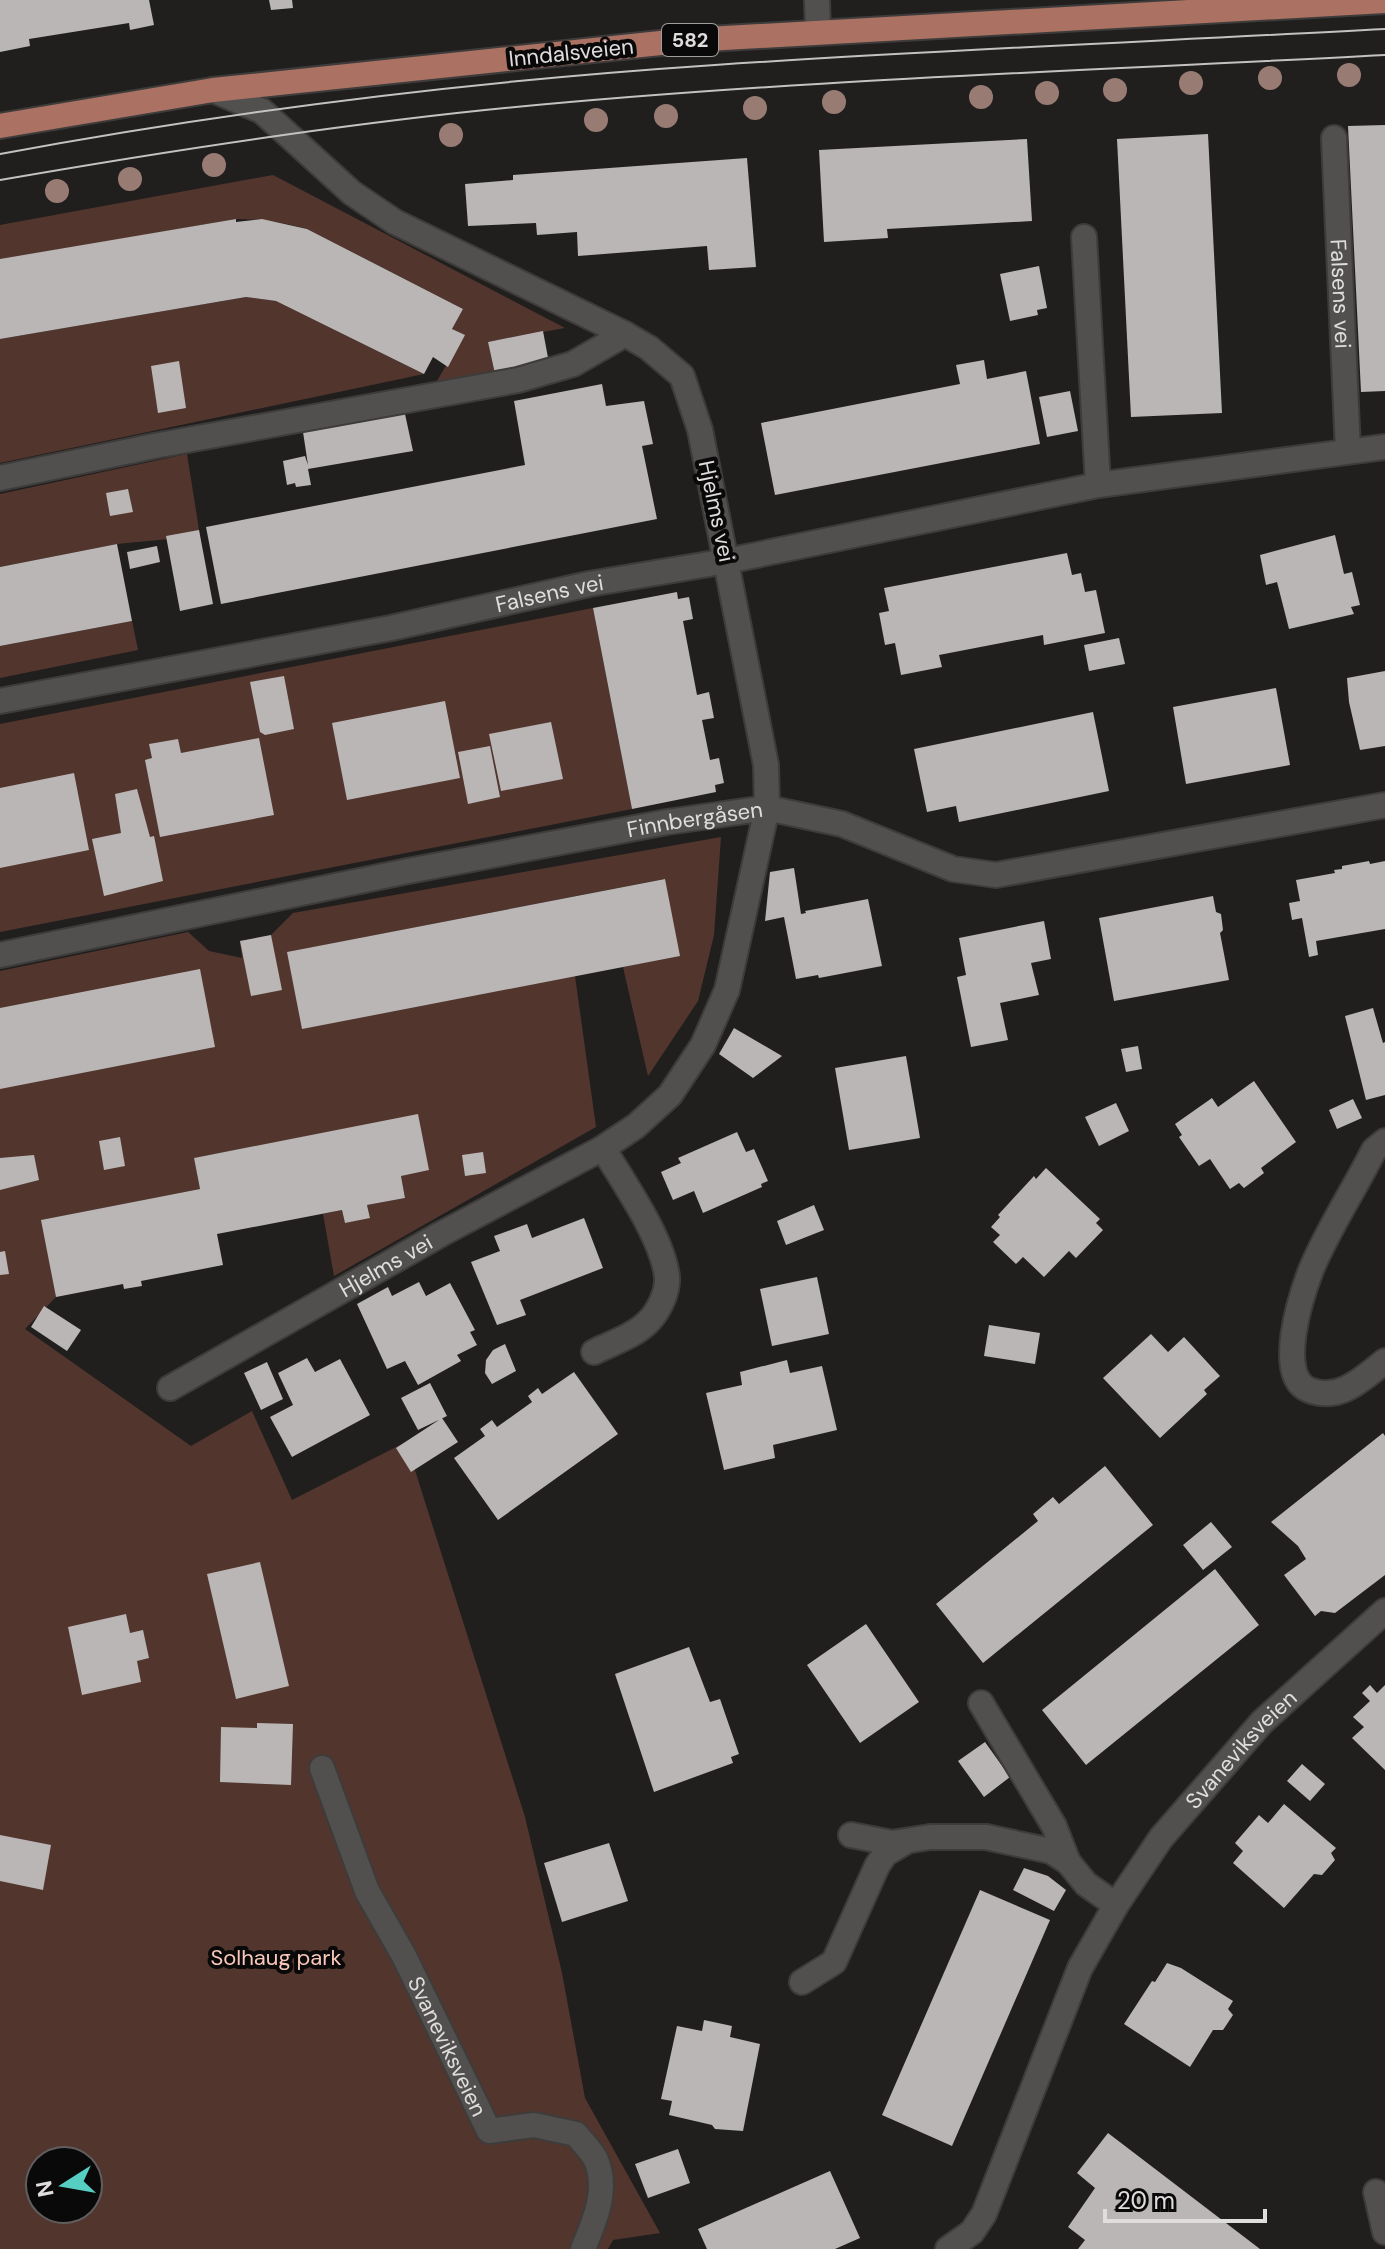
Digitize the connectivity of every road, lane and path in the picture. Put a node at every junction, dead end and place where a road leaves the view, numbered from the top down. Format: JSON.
{"nodes":[{"id":1,"x":817,"y":0,"type":"edge"},
{"id":2,"x":1385,"y":1,"type":"edge"},
{"id":3,"x":818,"y":32,"type":"junction"},
{"id":4,"x":213,"y":90,"type":"junction"},
{"id":5,"x":0,"y":126,"type":"edge"},
{"id":6,"x":1334,"y":138,"type":"dead end"},
{"id":7,"x":1084,"y":237,"type":"dead end"},
{"id":8,"x":625,"y":334,"type":"junction"},
{"id":9,"x":1385,"y":447,"type":"edge"},
{"id":10,"x":1348,"y":451,"type":"junction"},
{"id":11,"x":0,"y":478,"type":"edge"},
{"id":12,"x":1098,"y":485,"type":"junction"},
{"id":13,"x":727,"y":561,"type":"junction"},
{"id":14,"x":0,"y":701,"type":"edge"},
{"id":15,"x":1385,"y":805,"type":"edge"},
{"id":16,"x":767,"y":808,"type":"junction"},
{"id":17,"x":0,"y":955,"type":"edge"},
{"id":18,"x":1385,"y":1141,"type":"edge"},
{"id":19,"x":603,"y":1148,"type":"junction"},
{"id":20,"x":594,"y":1352,"type":"dead end"},
{"id":21,"x":1385,"y":1361,"type":"edge"},
{"id":22,"x":170,"y":1388,"type":"dead end"},
{"id":23,"x":1385,"y":1611,"type":"edge"},
{"id":24,"x":981,"y":1703,"type":"dead end"},
{"id":25,"x":322,"y":1768,"type":"dead end"},
{"id":26,"x":851,"y":1835,"type":"dead end"},
{"id":27,"x":909,"y":1840,"type":"junction"},
{"id":28,"x":1068,"y":1862,"type":"junction"},
{"id":29,"x":1116,"y":1905,"type":"junction"},
{"id":30,"x":802,"y":1982,"type":"dead end"},
{"id":31,"x":1376,"y":2192,"type":"dead end"},
{"id":32,"x":1385,"y":2232,"type":"edge"},
{"id":33,"x":583,"y":2249,"type":"edge"},
{"id":34,"x":948,"y":2249,"type":"edge"}],
"edges":[{"from":1,"to":3,"type":"street"},
{"from":2,"to":3,"type":"main road","name":"Inndalsveien","number":"582"},
{"from":3,"to":4,"type":"main road","name":"Inndalsveien","number":"582"},
{"from":4,"to":5,"type":"main road","name":"Inndalsveien","number":"582"},
{"from":4,"to":8,"type":"street","name":"Hjelms vei"},
{"from":6,"to":10,"type":"street","name":"Falsens vei"},
{"from":7,"to":12,"type":"street"},
{"from":8,"to":11,"type":"street"},
{"from":8,"to":13,"type":"street","name":"Hjelms vei"},
{"from":9,"to":10,"type":"street","name":"Falsens vei"},
{"from":10,"to":12,"type":"street","name":"Falsens vei"},
{"from":12,"to":13,"type":"street","name":"Falsens vei"},
{"from":13,"to":14,"type":"street","name":"Falsens vei"},
{"from":13,"to":16,"type":"street","name":"Hjelms vei"},
{"from":15,"to":16,"type":"street","name":"Finnbergåsen"},
{"from":16,"to":17,"type":"street","name":"Finnbergåsen"},
{"from":16,"to":19,"type":"street","name":"Hjelms vei"},
{"from":18,"to":21,"type":"street"},
{"from":19,"to":20,"type":"street"},
{"from":19,"to":22,"type":"street","name":"Hjelms vei"},
{"from":23,"to":29,"type":"street","name":"Svaneviksveien"},
{"from":24,"to":28,"type":"street"},
{"from":25,"to":33,"type":"street","name":"Svaneviksveien"},
{"from":26,"to":27,"type":"street"},
{"from":27,"to":28,"type":"street"},
{"from":27,"to":30,"type":"street"},
{"from":28,"to":29,"type":"street"},
{"from":29,"to":34,"type":"street","name":"Svaneviksveien"},
{"from":31,"to":32,"type":"street"}]}
